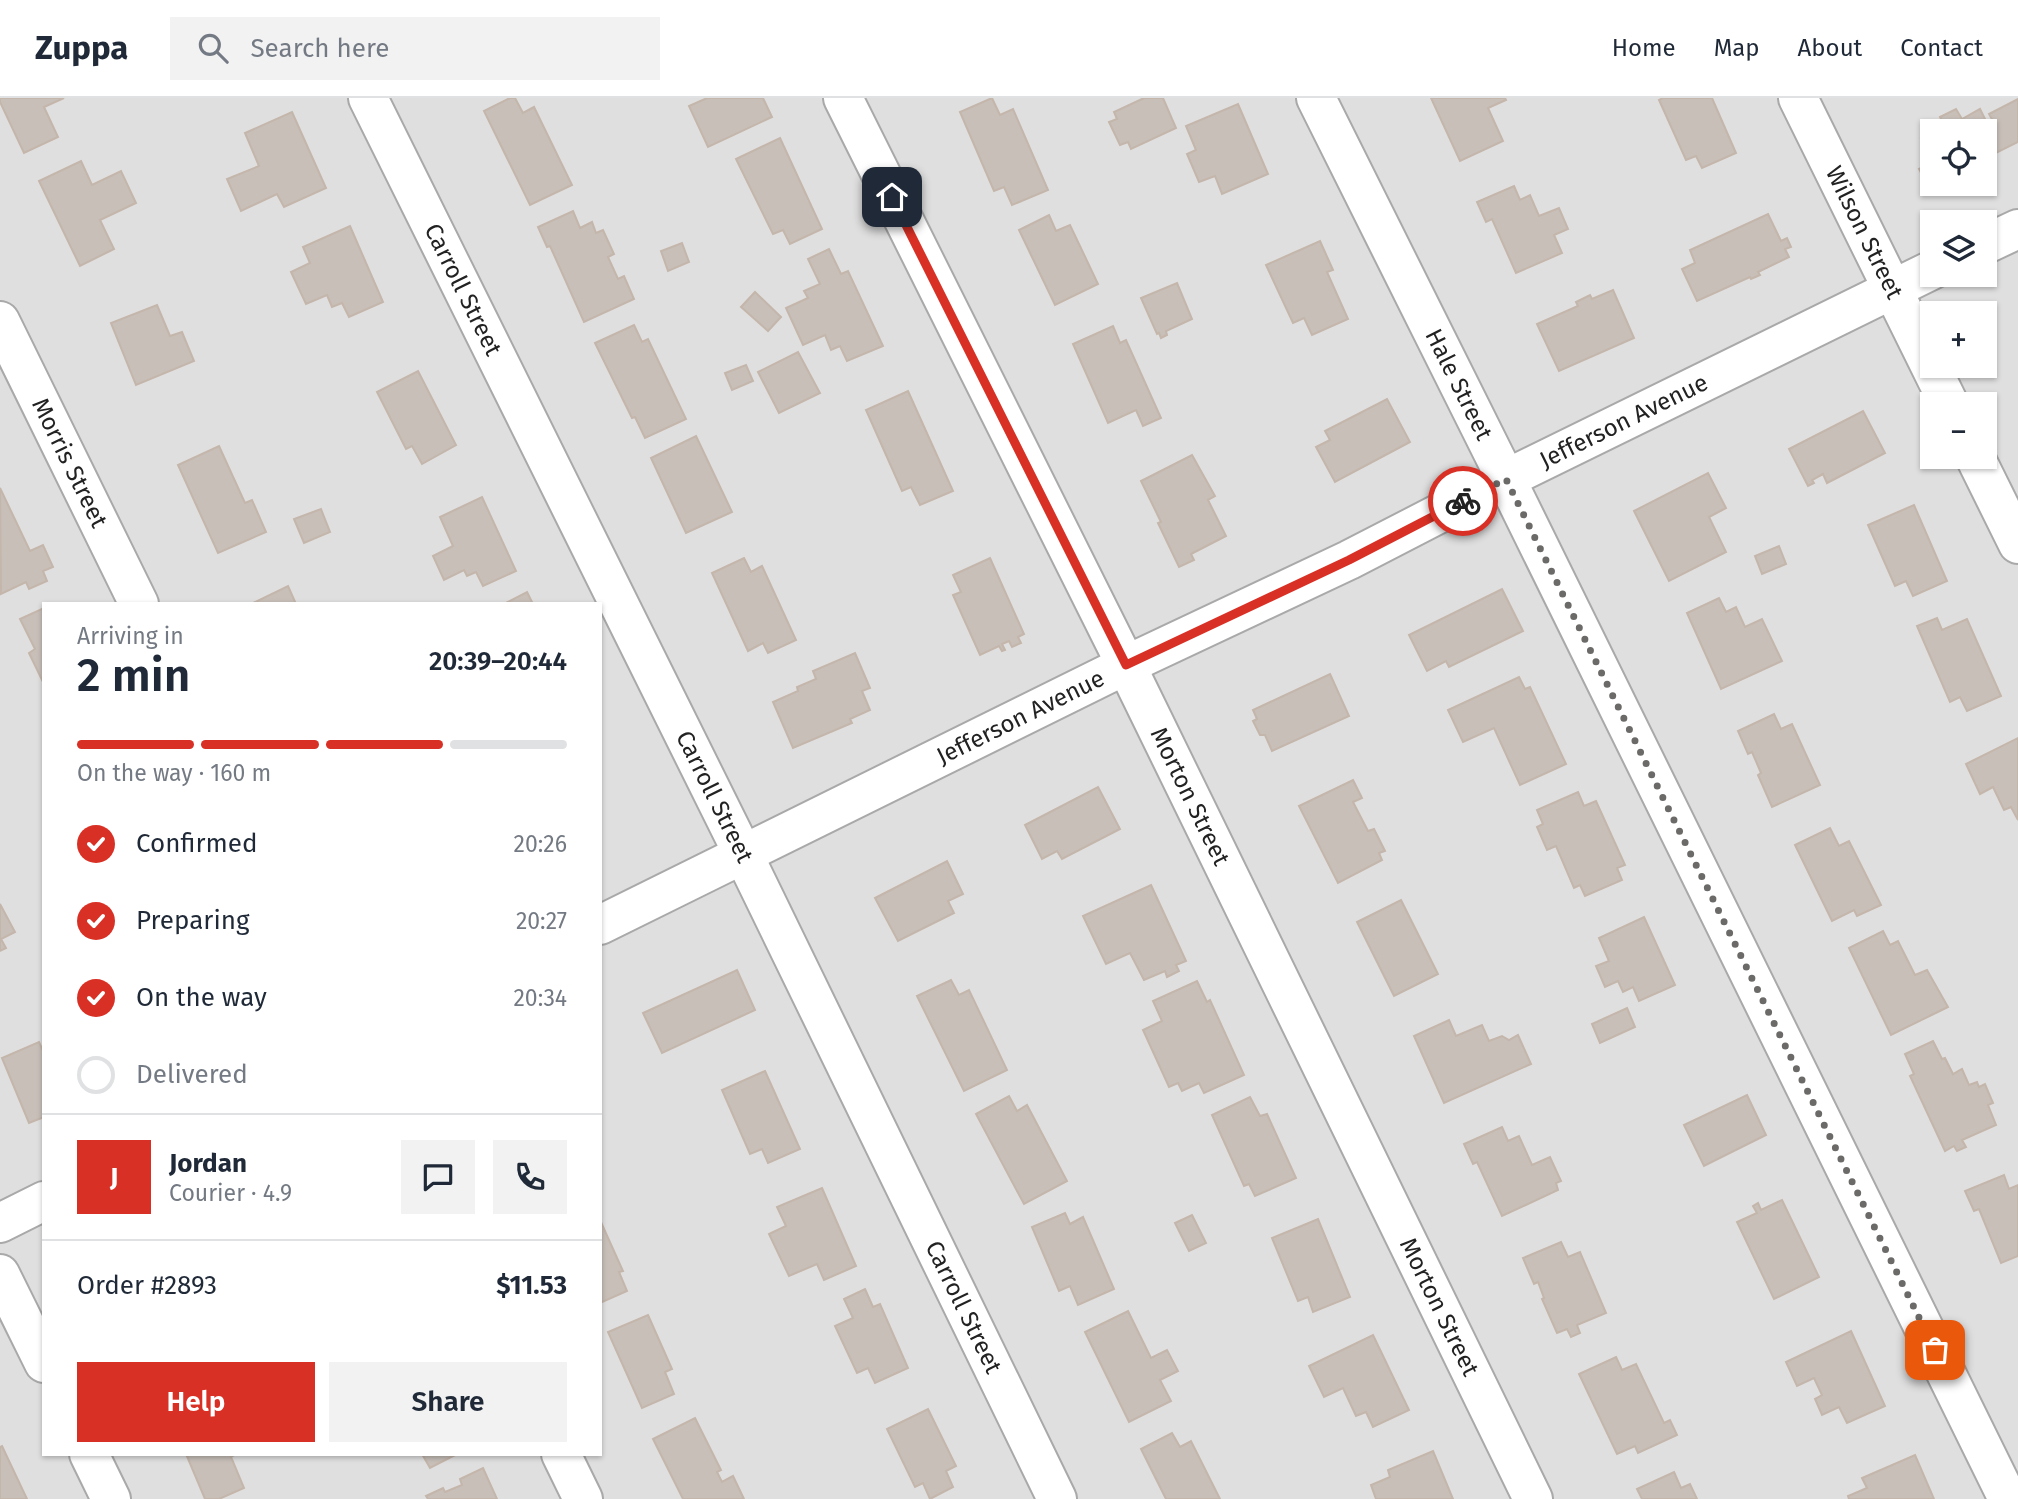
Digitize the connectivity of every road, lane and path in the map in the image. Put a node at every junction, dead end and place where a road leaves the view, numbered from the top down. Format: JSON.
{"nodes":[{"id":1,"x":368,"y":98,"type":"edge"},
{"id":2,"x":843,"y":98,"type":"edge"},
{"id":3,"x":1316,"y":98,"type":"edge"},
{"id":4,"x":1798,"y":98,"type":"edge"},
{"id":5,"x":2018,"y":229,"type":"edge"},
{"id":6,"x":1997,"y":239,"type":"edge"},
{"id":7,"x":1920,"y":276,"type":"edge"},
{"id":8,"x":1893,"y":290,"type":"junction"},
{"id":9,"x":0,"y":321,"type":"edge"},
{"id":10,"x":1943,"y":392,"type":"edge"},
{"id":11,"x":1981,"y":469,"type":"edge"},
{"id":12,"x":1506,"y":479,"type":"junction"},
{"id":13,"x":2018,"y":544,"type":"edge"},
{"id":14,"x":138,"y":602,"type":"edge"},
{"id":15,"x":1126,"y":665,"type":"junction"},
{"id":16,"x":744,"y":856,"type":"junction"},
{"id":17,"x":602,"y":924,"type":"edge"},
{"id":18,"x":42,"y":1202,"type":"edge"},
{"id":19,"x":0,"y":1223,"type":"edge"},
{"id":20,"x":0,"y":1274,"type":"edge"},
{"id":21,"x":42,"y":1359,"type":"edge"},
{"id":22,"x":90,"y":1456,"type":"edge"},
{"id":23,"x":562,"y":1456,"type":"edge"},
{"id":24,"x":111,"y":1499,"type":"edge"},
{"id":25,"x":583,"y":1499,"type":"edge"},
{"id":26,"x":1057,"y":1499,"type":"edge"},
{"id":27,"x":1533,"y":1499,"type":"edge"},
{"id":28,"x":2008,"y":1499,"type":"edge"}],
"edges":[{"from":1,"to":16,"type":"street","name":"Carroll Street"},
{"from":2,"to":15,"type":"street","name":"Morton Street"},
{"from":3,"to":12,"type":"street","name":"Hale Street"},
{"from":4,"to":8,"type":"street","name":"Wilson Street"},
{"from":5,"to":6,"type":"street"},
{"from":7,"to":8,"type":"street","name":"Jefferson Avenue"},
{"from":8,"to":10,"type":"street","name":"Wilson Street"},
{"from":8,"to":12,"type":"street","name":"Jefferson Avenue"},
{"from":9,"to":14,"type":"street","name":"Morris Street"},
{"from":11,"to":13,"type":"street"},
{"from":12,"to":15,"type":"street","name":"Jefferson Avenue"},
{"from":12,"to":28,"type":"street","name":"Hale Street"},
{"from":15,"to":16,"type":"street","name":"Jefferson Avenue"},
{"from":15,"to":27,"type":"street","name":"Morton Street"},
{"from":16,"to":17,"type":"street","name":"Jefferson Avenue"},
{"from":16,"to":26,"type":"street","name":"Carroll Street"},
{"from":18,"to":19,"type":"street"},
{"from":20,"to":21,"type":"street"},
{"from":22,"to":24,"type":"street"},
{"from":23,"to":25,"type":"street"}]}
